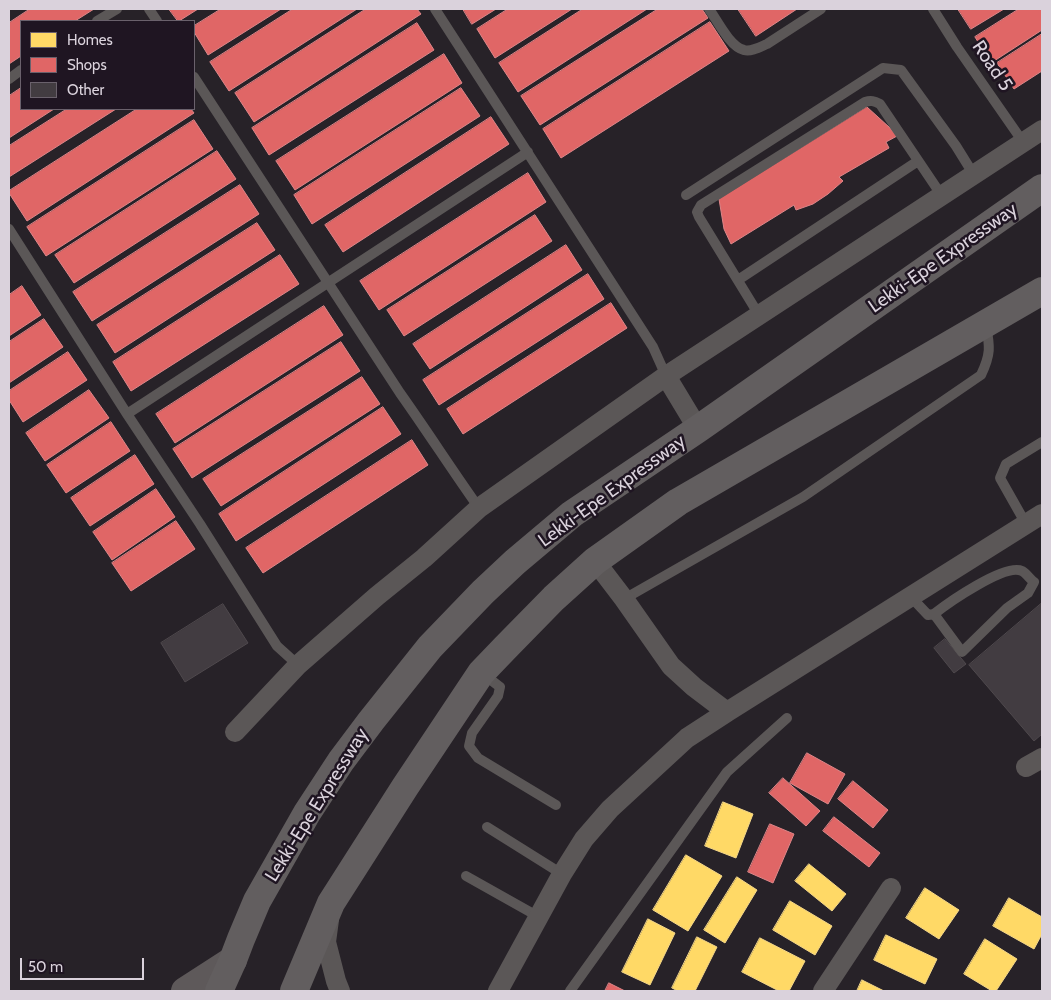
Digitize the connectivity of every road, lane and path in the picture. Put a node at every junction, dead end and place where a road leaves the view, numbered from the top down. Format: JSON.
{"nodes":[{"id":1,"x":117,"y":9,"type":"edge"},
{"id":2,"x":149,"y":9,"type":"edge"},
{"id":3,"x":435,"y":9,"type":"edge"},
{"id":4,"x":709,"y":9,"type":"edge"},
{"id":5,"x":821,"y":9,"type":"edge"},
{"id":6,"x":933,"y":9,"type":"edge"},
{"id":7,"x":100,"y":20,"type":"edge"},
{"id":8,"x":157,"y":20,"type":"edge"},
{"id":9,"x":20,"y":71,"type":"edge"},
{"id":10,"x":9,"y":78,"type":"edge"},
{"id":11,"x":195,"y":79,"type":"edge"},
{"id":12,"x":1042,"y":130,"type":"edge"},
{"id":13,"x":1023,"y":142,"type":"junction"},
{"id":14,"x":528,"y":152,"type":"junction"},
{"id":15,"x":918,"y":161,"type":"junction"},
{"id":16,"x":974,"y":175,"type":"junction"},
{"id":17,"x":1042,"y":188,"type":"edge"},
{"id":18,"x":686,"y":195,"type":"dead end"},
{"id":19,"x":942,"y":196,"type":"junction"},
{"id":20,"x":1042,"y":198,"type":"edge"},
{"id":21,"x":1007,"y":213,"type":"junction"},
{"id":22,"x":9,"y":229,"type":"edge"},
{"id":23,"x":1042,"y":273,"type":"edge"},
{"id":24,"x":738,"y":280,"type":"junction"},
{"id":25,"x":328,"y":282,"type":"junction"},
{"id":26,"x":1042,"y":291,"type":"edge"},
{"id":27,"x":759,"y":315,"type":"junction"},
{"id":28,"x":985,"y":324,"type":"junction"},
{"id":29,"x":666,"y":376,"type":"junction"},
{"id":30,"x":833,"y":412,"type":"junction"},
{"id":31,"x":127,"y":414,"type":"junction"},
{"id":32,"x":698,"y":429,"type":"junction"},
{"id":33,"x":1042,"y":442,"type":"edge"},
{"id":34,"x":479,"y":508,"type":"junction"},
{"id":35,"x":1034,"y":519,"type":"edge"},
{"id":36,"x":594,"y":561,"type":"junction"},
{"id":37,"x":910,"y":596,"type":"junction"},
{"id":38,"x":624,"y":599,"type":"junction"},
{"id":39,"x":934,"y":614,"type":"junction"},
{"id":40,"x":298,"y":665,"type":"junction"},
{"id":41,"x":482,"y":672,"type":"junction"},
{"id":42,"x":726,"y":712,"type":"junction"},
{"id":43,"x":787,"y":718,"type":"dead end"},
{"id":44,"x":235,"y":732,"type":"dead end"},
{"id":45,"x":556,"y":805,"type":"dead end"},
{"id":46,"x":487,"y":827,"type":"dead end"},
{"id":47,"x":562,"y":874,"type":"junction"},
{"id":48,"x":466,"y":876,"type":"dead end"},
{"id":49,"x":891,"y":888,"type":"dead end"},
{"id":50,"x":331,"y":903,"type":"junction"},
{"id":51,"x":539,"y":917,"type":"junction"},
{"id":52,"x":233,"y":960,"type":"junction"},
{"id":53,"x":185,"y":991,"type":"edge"},
{"id":54,"x":219,"y":991,"type":"edge"},
{"id":55,"x":294,"y":991,"type":"edge"},
{"id":56,"x":340,"y":991,"type":"edge"},
{"id":57,"x":498,"y":991,"type":"edge"},
{"id":58,"x":570,"y":991,"type":"edge"},
{"id":59,"x":822,"y":991,"type":"edge"}],
"edges":[{"from":1,"to":7,"type":"lane"},
{"from":2,"to":8,"type":"lane"},
{"from":3,"to":14,"type":"lane"},
{"from":4,"to":5,"type":"lane"},
{"from":6,"to":13,"type":"lane","name":"Road 5"},
{"from":9,"to":10,"type":"lane"},
{"from":11,"to":25,"type":"lane"},
{"from":12,"to":13,"type":"street"},
{"from":13,"to":16,"type":"street"},
{"from":14,"to":25,"type":"lane"},
{"from":14,"to":29,"type":"lane"},
{"from":15,"to":19,"type":"lane"},
{"from":15,"to":24,"type":"lane"},
{"from":15,"to":24,"type":"lane"},
{"from":16,"to":18,"type":"lane"},
{"from":16,"to":19,"type":"street"},
{"from":17,"to":21,"type":"highway","name":"Lekki-Epe Expressway"},
{"from":19,"to":27,"type":"street"},
{"from":20,"to":21,"type":"highway"},
{"from":21,"to":32,"type":"highway","name":"Lekki-Epe Expressway"},
{"from":22,"to":31,"type":"lane"},
{"from":23,"to":30,"type":"highway"},
{"from":24,"to":27,"type":"lane"},
{"from":25,"to":31,"type":"lane"},
{"from":25,"to":34,"type":"lane"},
{"from":26,"to":28,"type":"highway"},
{"from":27,"to":29,"type":"street"},
{"from":28,"to":30,"type":"highway"},
{"from":28,"to":38,"type":"lane"},
{"from":29,"to":32,"type":"street"},
{"from":29,"to":34,"type":"street"},
{"from":30,"to":36,"type":"highway"},
{"from":31,"to":40,"type":"lane"},
{"from":32,"to":52,"type":"highway","name":"Lekki-Epe Expressway"},
{"from":33,"to":35,"type":"lane"},
{"from":34,"to":40,"type":"street"},
{"from":35,"to":37,"type":"street"},
{"from":36,"to":38,"type":"street"},
{"from":36,"to":41,"type":"highway"},
{"from":37,"to":39,"type":"lane"},
{"from":37,"to":42,"type":"street"},
{"from":38,"to":42,"type":"street"},
{"from":39,"to":39,"type":"lane"},
{"from":40,"to":44,"type":"street"},
{"from":41,"to":45,"type":"lane"},
{"from":41,"to":50,"type":"highway"},
{"from":42,"to":47,"type":"street"},
{"from":43,"to":58,"type":"lane"},
{"from":46,"to":47,"type":"lane"},
{"from":47,"to":51,"type":"street"},
{"from":48,"to":51,"type":"lane"},
{"from":49,"to":59,"type":"street"},
{"from":50,"to":55,"type":"highway"},
{"from":50,"to":56,"type":"street"},
{"from":51,"to":57,"type":"street"},
{"from":52,"to":53,"type":"street"},
{"from":52,"to":54,"type":"highway","name":"Lekki-Epe Expressway"}]}
